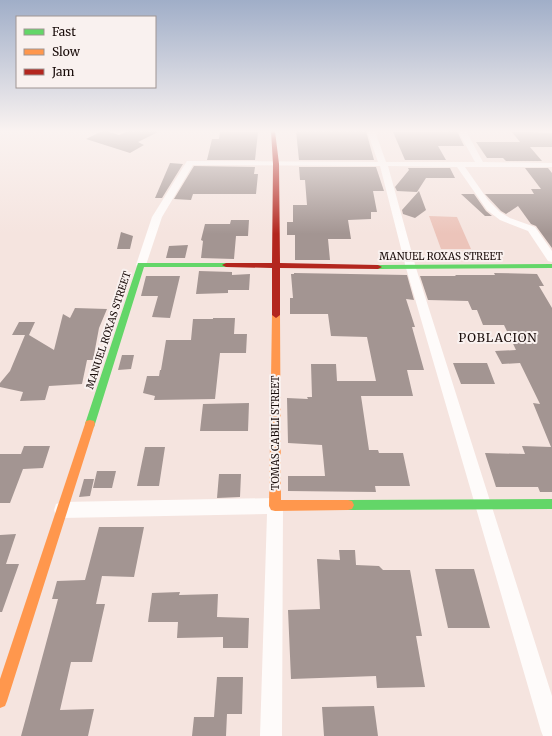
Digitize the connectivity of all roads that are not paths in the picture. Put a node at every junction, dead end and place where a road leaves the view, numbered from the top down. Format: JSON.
{"nodes":[{"id":1,"x":189,"y":165,"type":"edge"},
{"id":2,"x":276,"y":165,"type":"edge"},
{"id":3,"x":382,"y":165,"type":"edge"},
{"id":4,"x":460,"y":165,"type":"edge"},
{"id":5,"x":552,"y":259,"type":"edge"},
{"id":6,"x":141,"y":265,"type":"junction"},
{"id":7,"x":275,"y":265,"type":"junction"},
{"id":8,"x":552,"y":266,"type":"edge"},
{"id":9,"x":411,"y":268,"type":"junction"},
{"id":10,"x":483,"y":503,"type":"junction"},
{"id":11,"x":552,"y":504,"type":"edge"},
{"id":12,"x":275,"y":506,"type":"junction"},
{"id":13,"x":62,"y":510,"type":"junction"},
{"id":14,"x":0,"y":701,"type":"edge"},
{"id":15,"x":552,"y":731,"type":"edge"},
{"id":16,"x":271,"y":736,"type":"edge"}],
"edges":[{"from":1,"to":6,"type":"street"},
{"from":2,"to":7,"type":"street","name":"TOMAS CABILI STREET"},
{"from":3,"to":9,"type":"street"},
{"from":4,"to":5,"type":"street"},
{"from":6,"to":7,"type":"street","name":"MANUEL ROXAS STREET"},
{"from":6,"to":13,"type":"street","name":"MANUEL ROXAS STREET"},
{"from":7,"to":9,"type":"street","name":"MANUEL ROXAS STREET"},
{"from":7,"to":12,"type":"street","name":"TOMAS CABILI STREET"},
{"from":8,"to":9,"type":"street","name":"MANUEL ROXAS STREET"},
{"from":9,"to":10,"type":"street"},
{"from":10,"to":11,"type":"street"},
{"from":10,"to":12,"type":"street"},
{"from":10,"to":15,"type":"street"},
{"from":12,"to":13,"type":"street"},
{"from":12,"to":16,"type":"street","name":"TOMAS CABILI STREET"},
{"from":13,"to":14,"type":"street","name":"MANUEL ROXAS STREET"}]}
